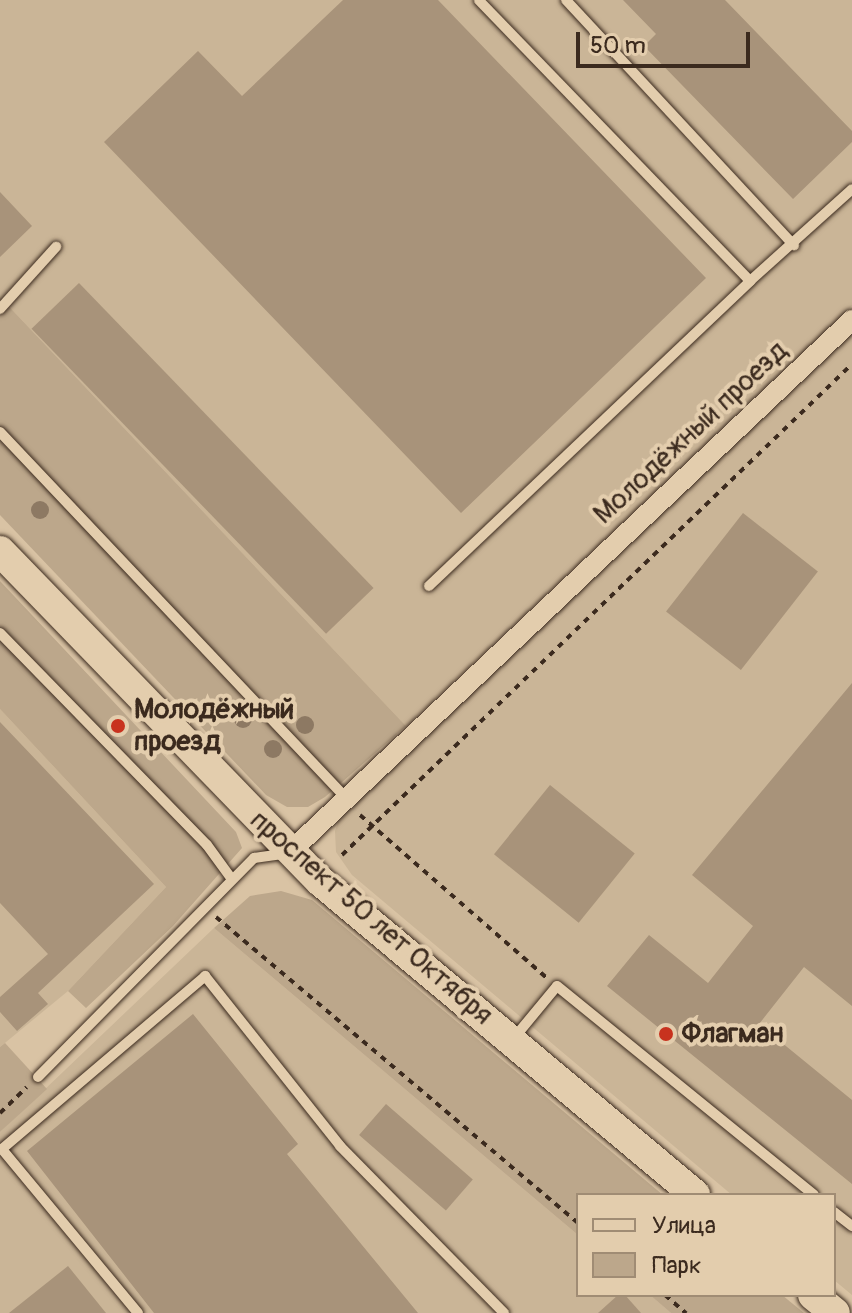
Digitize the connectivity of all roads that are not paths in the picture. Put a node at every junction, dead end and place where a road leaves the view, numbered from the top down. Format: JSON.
{"nodes":[{"id":1,"x":479,"y":0,"type":"edge"},
{"id":2,"x":566,"y":0,"type":"edge"},
{"id":3,"x":852,"y":189,"type":"edge"},
{"id":4,"x":794,"y":245,"type":"junction"},
{"id":5,"x":56,"y":247,"type":"dead end"},
{"id":6,"x":750,"y":281,"type":"junction"},
{"id":7,"x":0,"y":309,"type":"edge"},
{"id":8,"x":852,"y":320,"type":"edge"},
{"id":9,"x":0,"y":432,"type":"edge"},
{"id":10,"x":0,"y":551,"type":"edge"},
{"id":11,"x":429,"y":586,"type":"dead end"},
{"id":12,"x":0,"y":633,"type":"edge"},
{"id":13,"x":345,"y":797,"type":"junction"},
{"id":14,"x":290,"y":852,"type":"junction"},
{"id":15,"x":231,"y":878,"type":"junction"},
{"id":16,"x":513,"y":1041,"type":"junction"},
{"id":17,"x":38,"y":1077,"type":"road end"},
{"id":18,"x":693,"y":1193,"type":"edge"},
{"id":19,"x":812,"y":1193,"type":"edge"},
{"id":20,"x":836,"y":1214,"type":"edge"},
{"id":21,"x":852,"y":1226,"type":"edge"},
{"id":22,"x":815,"y":1297,"type":"edge"},
{"id":23,"x":138,"y":1313,"type":"edge"},
{"id":24,"x":504,"y":1313,"type":"edge"},
{"id":25,"x":835,"y":1313,"type":"edge"}],
"edges":[{"from":1,"to":6,"type":"lane"},
{"from":2,"to":4,"type":"lane"},
{"from":3,"to":4,"type":"lane"},
{"from":4,"to":6,"type":"lane"},
{"from":5,"to":7,"type":"lane"},
{"from":6,"to":11,"type":"lane"},
{"from":8,"to":13,"type":"street","name":"Молодёжный проезд"},
{"from":9,"to":13,"type":"lane"},
{"from":10,"to":14,"type":"main road","name":"проспект 50 лет Октября"},
{"from":12,"to":15,"type":"lane"},
{"from":13,"to":14,"type":"street","name":"Молодёжный проезд"},
{"from":14,"to":15,"type":"lane"},
{"from":14,"to":16,"type":"main road","name":"проспект 50 лет Октября"},
{"from":15,"to":17,"type":"lane"},
{"from":16,"to":18,"type":"main road","name":"проспект 50 лет Октября"},
{"from":16,"to":19,"type":"lane"},
{"from":20,"to":21,"type":"lane"},
{"from":22,"to":25,"type":"main road"},
{"from":23,"to":24,"type":"lane"}]}
